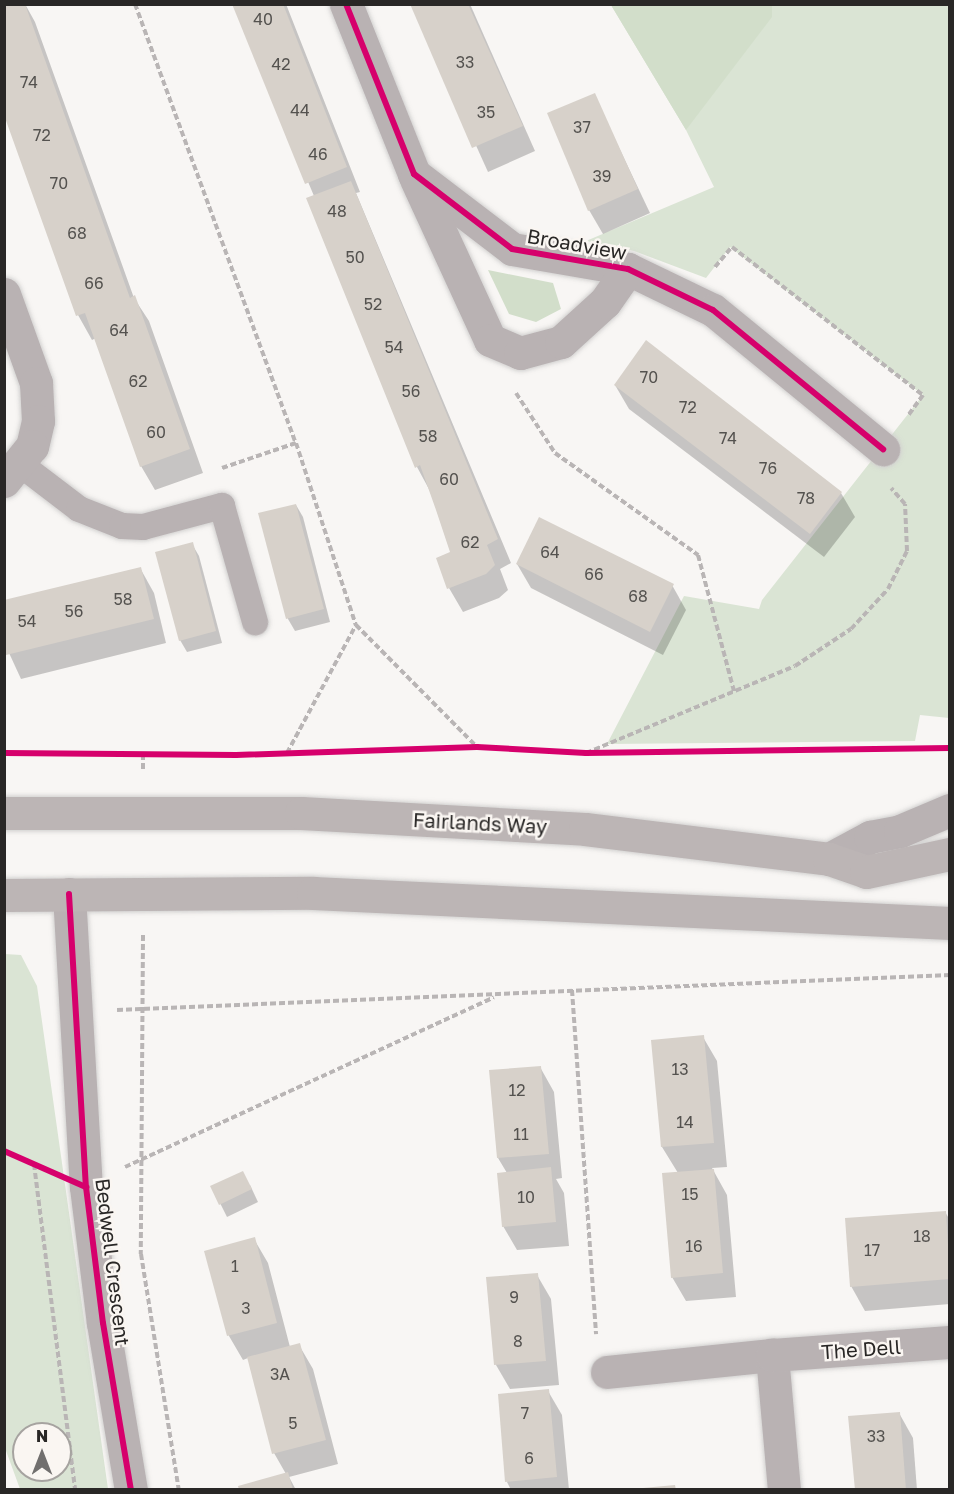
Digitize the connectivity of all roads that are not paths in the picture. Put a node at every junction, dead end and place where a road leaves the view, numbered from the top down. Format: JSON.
{"nodes":[{"id":1,"x":346,"y":4,"type":"edge"},
{"id":2,"x":414,"y":174,"type":"junction"},
{"id":3,"x":628,"y":269,"type":"junction"},
{"id":4,"x":4,"y":294,"type":"edge"},
{"id":5,"x":883,"y":464,"type":"road end"},
{"id":6,"x":12,"y":473,"type":"edge"},
{"id":7,"x":255,"y":622,"type":"dead end"},
{"id":8,"x":950,"y":810,"type":"edge"},
{"id":9,"x":4,"y":813,"type":"edge"},
{"id":10,"x":950,"y":854,"type":"edge"},
{"id":11,"x":829,"y":859,"type":"junction"},
{"id":12,"x":69,"y":894,"type":"junction"},
{"id":13,"x":4,"y":895,"type":"edge"},
{"id":14,"x":950,"y":923,"type":"edge"},
{"id":15,"x":950,"y":1342,"type":"edge"},
{"id":16,"x":772,"y":1355,"type":"junction"},
{"id":17,"x":607,"y":1372,"type":"road end"},
{"id":18,"x":131,"y":1490,"type":"edge"},
{"id":19,"x":784,"y":1490,"type":"edge"}],
"edges":[{"from":1,"to":2,"type":"street","name":"Broadview"},
{"from":2,"to":3,"type":"street","name":"Broadview"},
{"from":2,"to":3,"type":"street","name":"Broadview"},
{"from":3,"to":5,"type":"street","name":"Broadview"},
{"from":4,"to":6,"type":"street"},
{"from":6,"to":7,"type":"lane"},
{"from":8,"to":11,"type":"street"},
{"from":9,"to":11,"type":"main road","name":"Fairlands Way"},
{"from":10,"to":11,"type":"main road","name":"Fairlands Way"},
{"from":12,"to":13,"type":"main road"},
{"from":12,"to":14,"type":"main road"},
{"from":12,"to":18,"type":"street","name":"Bedwell Crescent"},
{"from":15,"to":16,"type":"street","name":"The Dell"},
{"from":16,"to":17,"type":"street","name":"The Dell"},
{"from":16,"to":19,"type":"street"}]}
